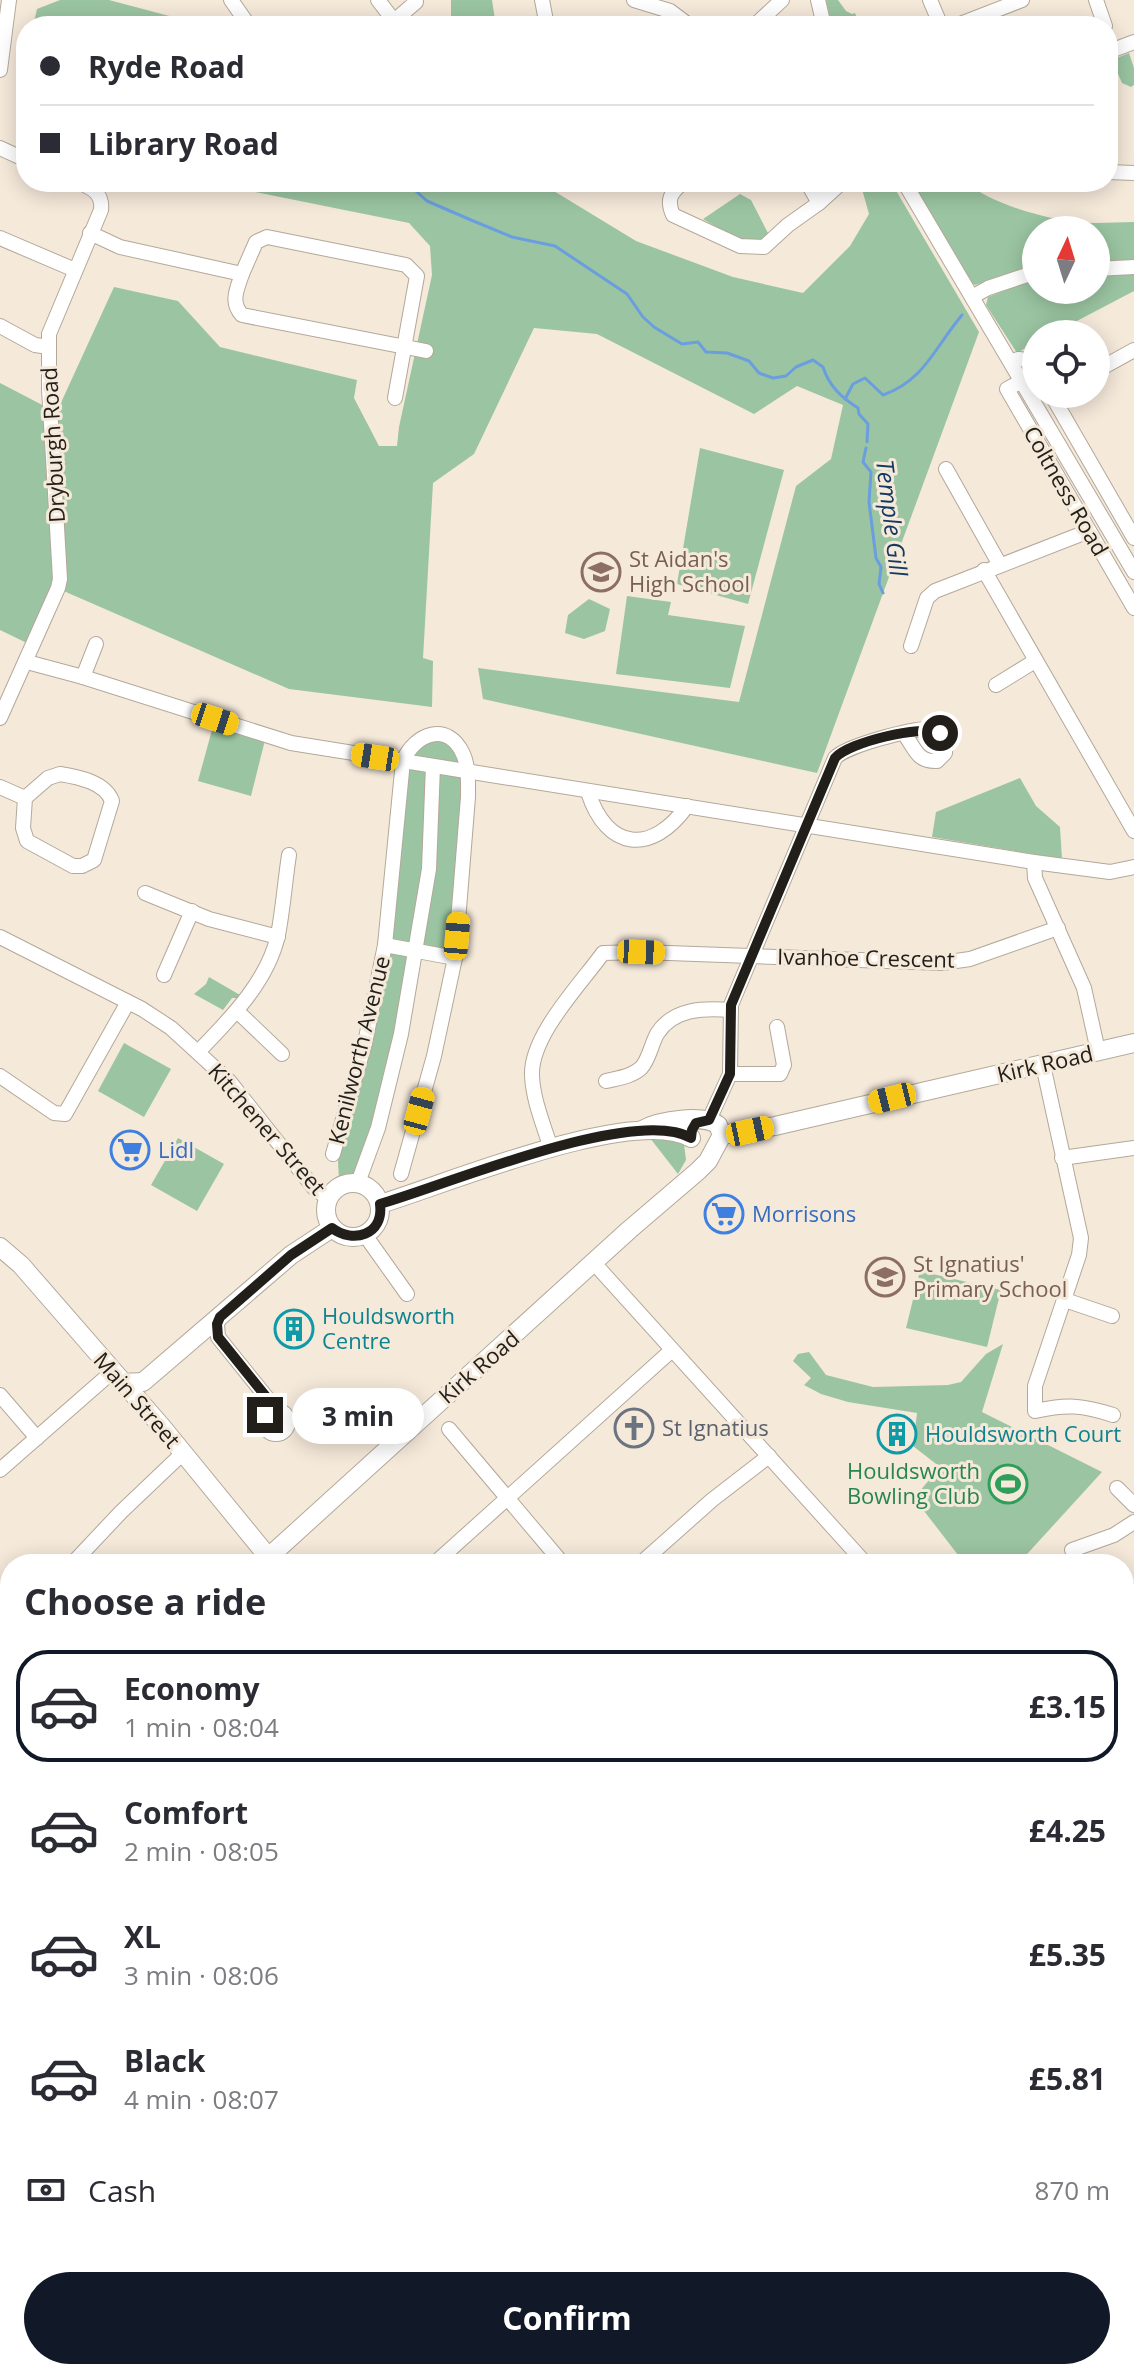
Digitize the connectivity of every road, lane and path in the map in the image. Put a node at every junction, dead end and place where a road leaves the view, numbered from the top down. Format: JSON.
{"nodes":[{"id":1,"x":9,"y":0,"type":"edge"},
{"id":2,"x":378,"y":0,"type":"edge"},
{"id":3,"x":414,"y":0,"type":"edge"},
{"id":4,"x":634,"y":0,"type":"edge"},
{"id":5,"x":782,"y":0,"type":"edge"},
{"id":6,"x":1022,"y":0,"type":"edge"},
{"id":7,"x":390,"y":16,"type":"edge"},
{"id":8,"x":400,"y":16,"type":"edge"},
{"id":9,"x":677,"y":16,"type":"edge"},
{"id":10,"x":765,"y":16,"type":"edge"},
{"id":11,"x":981,"y":16,"type":"edge"},
{"id":12,"x":0,"y":70,"type":"edge"},
{"id":13,"x":97,"y":192,"type":"edge"},
{"id":14,"x":672,"y":192,"type":"edge"},
{"id":15,"x":813,"y":192,"type":"edge"},
{"id":16,"x":831,"y":192,"type":"edge"},
{"id":17,"x":910,"y":192,"type":"edge"},
{"id":18,"x":819,"y":203,"type":"junction"},
{"id":19,"x":90,"y":233,"type":"junction"},
{"id":20,"x":0,"y":238,"type":"edge"},
{"id":21,"x":1134,"y":267,"type":"edge"},
{"id":22,"x":1110,"y":268,"type":"edge"},
{"id":23,"x":75,"y":270,"type":"junction"},
{"id":24,"x":242,"y":274,"type":"junction"},
{"id":25,"x":1022,"y":277,"type":"edge"},
{"id":26,"x":972,"y":297,"type":"junction"},
{"id":27,"x":0,"y":326,"type":"edge"},
{"id":28,"x":406,"y":346,"type":"junction"},
{"id":29,"x":49,"y":347,"type":"junction"},
{"id":30,"x":1134,"y":350,"type":"edge"},
{"id":31,"x":426,"y":351,"type":"dead end"},
{"id":32,"x":1022,"y":359,"type":"edge"},
{"id":33,"x":1011,"y":362,"type":"junction"},
{"id":34,"x":1110,"y":363,"type":"edge"},
{"id":35,"x":1022,"y":381,"type":"joint"},
{"id":36,"x":395,"y":398,"type":"dead end"},
{"id":37,"x":1038,"y":408,"type":"edge"},
{"id":38,"x":1061,"y":408,"type":"edge"},
{"id":39,"x":946,"y":469,"type":"dead end"},
{"id":40,"x":1132,"y":529,"type":"edge"},
{"id":41,"x":1089,"y":531,"type":"junction"},
{"id":42,"x":1113,"y":536,"type":"junction"},
{"id":43,"x":1000,"y":565,"type":"junction"},
{"id":44,"x":984,"y":570,"type":"junction"},
{"id":45,"x":1134,"y":572,"type":"edge"},
{"id":46,"x":1134,"y":608,"type":"edge"},
{"id":47,"x":96,"y":644,"type":"dead end"},
{"id":48,"x":911,"y":646,"type":"dead end"},
{"id":49,"x":1035,"y":661,"type":"junction"},
{"id":50,"x":27,"y":662,"type":"junction"},
{"id":51,"x":83,"y":677,"type":"junction"},
{"id":52,"x":996,"y":685,"type":"dead end"},
{"id":53,"x":0,"y":718,"type":"edge"},
{"id":54,"x":904,"y":734,"type":"dead end"},
{"id":55,"x":403,"y":761,"type":"junction"},
{"id":56,"x":433,"y":766,"type":"junction"},
{"id":57,"x":468,"y":772,"type":"junction"},
{"id":58,"x":0,"y":787,"type":"edge"},
{"id":59,"x":588,"y":792,"type":"junction"},
{"id":60,"x":25,"y":798,"type":"junction"},
{"id":61,"x":687,"y":806,"type":"junction"},
{"id":62,"x":806,"y":826,"type":"junction"},
{"id":63,"x":1134,"y":831,"type":"edge"},
{"id":64,"x":289,"y":855,"type":"dead end"},
{"id":65,"x":1034,"y":862,"type":"junction"},
{"id":66,"x":1134,"y":867,"type":"edge"},
{"id":67,"x":145,"y":893,"type":"dead end"},
{"id":68,"x":192,"y":911,"type":"junction"},
{"id":69,"x":1058,"y":928,"type":"junction"},
{"id":70,"x":0,"y":937,"type":"edge"},
{"id":71,"x":278,"y":937,"type":"junction"},
{"id":72,"x":385,"y":945,"type":"junction"},
{"id":73,"x":416,"y":950,"type":"junction"},
{"id":74,"x":750,"y":956,"type":"junction"},
{"id":75,"x":455,"y":958,"type":"junction"},
{"id":76,"x":164,"y":975,"type":"dead end"},
{"id":77,"x":128,"y":1002,"type":"junction"},
{"id":78,"x":731,"y":1010,"type":"junction"},
{"id":79,"x":238,"y":1012,"type":"junction"},
{"id":80,"x":777,"y":1027,"type":"dead end"},
{"id":81,"x":1134,"y":1043,"type":"edge"},
{"id":82,"x":199,"y":1051,"type":"junction"},
{"id":83,"x":1098,"y":1051,"type":"junction"},
{"id":84,"x":282,"y":1054,"type":"dead end"},
{"id":85,"x":1043,"y":1065,"type":"junction"},
{"id":86,"x":730,"y":1074,"type":"junction"},
{"id":87,"x":0,"y":1076,"type":"edge"},
{"id":88,"x":606,"y":1081,"type":"dead end"},
{"id":89,"x":699,"y":1131,"type":"junction"},
{"id":90,"x":720,"y":1140,"type":"junction"},
{"id":91,"x":1134,"y":1148,"type":"edge"},
{"id":92,"x":551,"y":1149,"type":"junction"},
{"id":93,"x":333,"y":1154,"type":"dead end"},
{"id":94,"x":1062,"y":1158,"type":"junction"},
{"id":95,"x":401,"y":1174,"type":"dead end"},
{"id":96,"x":690,"y":1177,"type":"junction"},
{"id":97,"x":353,"y":1183,"type":"junction"},
{"id":98,"x":329,"y":1199,"type":"junction"},
{"id":99,"x":380,"y":1204,"type":"junction"},
{"id":100,"x":332,"y":1228,"type":"junction"},
{"id":101,"x":365,"y":1235,"type":"junction"},
{"id":102,"x":0,"y":1247,"type":"edge"},
{"id":103,"x":594,"y":1263,"type":"junction"},
{"id":104,"x":407,"y":1294,"type":"dead end"},
{"id":105,"x":1065,"y":1300,"type":"junction"},
{"id":106,"x":1112,"y":1316,"type":"dead end"},
{"id":107,"x":220,"y":1317,"type":"junction"},
{"id":108,"x":218,"y":1337,"type":"junction"},
{"id":109,"x":191,"y":1341,"type":"junction"},
{"id":110,"x":672,"y":1350,"type":"junction"},
{"id":111,"x":117,"y":1377,"type":"junction"},
{"id":112,"x":0,"y":1395,"type":"edge"},
{"id":113,"x":276,"y":1409,"type":"dead end"},
{"id":114,"x":1113,"y":1415,"type":"dead end"},
{"id":115,"x":449,"y":1429,"type":"dead end"},
{"id":116,"x":37,"y":1438,"type":"junction"},
{"id":117,"x":183,"y":1453,"type":"junction"},
{"id":118,"x":769,"y":1456,"type":"junction"},
{"id":119,"x":0,"y":1470,"type":"edge"},
{"id":120,"x":1117,"y":1488,"type":"dead end"},
{"id":121,"x":505,"y":1497,"type":"junction"},
{"id":122,"x":1134,"y":1505,"type":"edge"},
{"id":123,"x":1134,"y":1522,"type":"edge"},
{"id":124,"x":1072,"y":1550,"type":"dead end"},
{"id":125,"x":81,"y":1554,"type":"edge"},
{"id":126,"x":262,"y":1554,"type":"edge"},
{"id":127,"x":276,"y":1554,"type":"edge"},
{"id":128,"x":445,"y":1554,"type":"edge"},
{"id":129,"x":554,"y":1554,"type":"edge"},
{"id":130,"x":651,"y":1554,"type":"edge"},
{"id":131,"x":857,"y":1554,"type":"edge"}],
"edges":[{"from":1,"to":12,"type":"street"},
{"from":2,"to":7,"type":"street"},
{"from":3,"to":8,"type":"street"},
{"from":4,"to":9,"type":"street"},
{"from":5,"to":10,"type":"street"},
{"from":6,"to":11,"type":"street"},
{"from":13,"to":19,"type":"street","name":"Dryburgh Road"},
{"from":14,"to":18,"type":"street"},
{"from":15,"to":18,"type":"street"},
{"from":16,"to":18,"type":"street"},
{"from":17,"to":26,"type":"street","name":"Coltness Road"},
{"from":19,"to":23,"type":"street","name":"Dryburgh Road"},
{"from":19,"to":24,"type":"street"},
{"from":20,"to":23,"type":"street"},
{"from":21,"to":22,"type":"street"},
{"from":23,"to":29,"type":"street","name":"Dryburgh Road"},
{"from":24,"to":28,"type":"street"},
{"from":24,"to":28,"type":"street"},
{"from":25,"to":26,"type":"street"},
{"from":26,"to":33,"type":"street","name":"Coltness Road"},
{"from":27,"to":29,"type":"street"},
{"from":28,"to":31,"type":"street"},
{"from":28,"to":36,"type":"street"},
{"from":29,"to":50,"type":"street","name":"Dryburgh Road"},
{"from":30,"to":34,"type":"street"},
{"from":32,"to":33,"type":"street"},
{"from":33,"to":35,"type":"street","name":"Coltness Road"},
{"from":35,"to":41,"type":"street","name":"Coltness Road"},
{"from":37,"to":42,"type":"street","name":"Coltness Road"},
{"from":38,"to":40,"type":"street","name":"Coltness Road"},
{"from":39,"to":43,"type":"street"},
{"from":40,"to":42,"type":"street"},
{"from":41,"to":43,"type":"street"},
{"from":41,"to":46,"type":"street","name":"Coltness Road"},
{"from":42,"to":45,"type":"street","name":"Coltness Road"},
{"from":43,"to":44,"type":"street"},
{"from":44,"to":48,"type":"street"},
{"from":44,"to":49,"type":"street"},
{"from":47,"to":51,"type":"street"},
{"from":49,"to":52,"type":"street"},
{"from":49,"to":63,"type":"street"},
{"from":50,"to":51,"type":"street"},
{"from":50,"to":53,"type":"street","name":"Dryburgh Road"},
{"from":51,"to":55,"type":"street"},
{"from":54,"to":62,"type":"street"},
{"from":55,"to":56,"type":"street"},
{"from":55,"to":57,"type":"street"},
{"from":55,"to":72,"type":"street","name":"Kenilworth Avenue"},
{"from":56,"to":57,"type":"street"},
{"from":56,"to":73,"type":"street","name":"Kenilworth Avenue"},
{"from":57,"to":59,"type":"street"},
{"from":57,"to":75,"type":"street"},
{"from":58,"to":60,"type":"street"},
{"from":59,"to":61,"type":"street"},
{"from":59,"to":61,"type":"street"},
{"from":60,"to":60,"type":"street"},
{"from":61,"to":62,"type":"street"},
{"from":62,"to":65,"type":"street"},
{"from":62,"to":74,"type":"street"},
{"from":64,"to":71,"type":"street"},
{"from":65,"to":66,"type":"street"},
{"from":65,"to":69,"type":"street"},
{"from":67,"to":68,"type":"street"},
{"from":68,"to":71,"type":"street"},
{"from":68,"to":76,"type":"street"},
{"from":69,"to":74,"type":"street","name":"Ivanhoe Crescent"},
{"from":69,"to":83,"type":"street"},
{"from":70,"to":77,"type":"street","name":"Kitchener Street"},
{"from":71,"to":79,"type":"street"},
{"from":72,"to":73,"type":"street","name":"Kenilworth Avenue"},
{"from":72,"to":93,"type":"street","name":"Kenilworth Avenue"},
{"from":73,"to":75,"type":"street","name":"Kenilworth Avenue"},
{"from":73,"to":97,"type":"street","name":"Kenilworth Avenue"},
{"from":74,"to":78,"type":"street"},
{"from":74,"to":92,"type":"street","name":"Ivanhoe Crescent"},
{"from":75,"to":95,"type":"street"},
{"from":77,"to":82,"type":"street","name":"Kitchener Street"},
{"from":77,"to":87,"type":"street"},
{"from":78,"to":86,"type":"street"},
{"from":78,"to":88,"type":"street"},
{"from":79,"to":82,"type":"street"},
{"from":79,"to":84,"type":"street"},
{"from":80,"to":86,"type":"street"},
{"from":81,"to":83,"type":"main road","name":"Kirk Road"},
{"from":82,"to":98,"type":"street","name":"Kitchener Street"},
{"from":83,"to":85,"type":"main road","name":"Kirk Road"},
{"from":85,"to":90,"type":"main road","name":"Kirk Road"},
{"from":85,"to":94,"type":"street"},
{"from":86,"to":89,"type":"street"},
{"from":89,"to":90,"type":"main road"},
{"from":89,"to":90,"type":"main road","name":"Kirk Road"},
{"from":89,"to":92,"type":"main road","name":"Kirk Road"},
{"from":89,"to":96,"type":"main road"},
{"from":90,"to":96,"type":"main road","name":"Kirk Road"},
{"from":91,"to":94,"type":"street"},
{"from":92,"to":99,"type":"main road","name":"Kirk Road"},
{"from":94,"to":105,"type":"street"},
{"from":96,"to":103,"type":"main road","name":"Kirk Road"},
{"from":97,"to":98,"type":"main road"},
{"from":97,"to":99,"type":"main road"},
{"from":98,"to":100,"type":"main road"},
{"from":99,"to":101,"type":"main road"},
{"from":100,"to":101,"type":"main road"},
{"from":100,"to":107,"type":"main road"},
{"from":101,"to":104,"type":"street"},
{"from":102,"to":111,"type":"main road","name":"Main Street"},
{"from":103,"to":110,"type":"street"},
{"from":103,"to":127,"type":"main road","name":"Kirk Road"},
{"from":105,"to":106,"type":"street"},
{"from":105,"to":114,"type":"street"},
{"from":107,"to":108,"type":"street"},
{"from":107,"to":109,"type":"main road"},
{"from":108,"to":109,"type":"main road"},
{"from":108,"to":113,"type":"street"},
{"from":109,"to":111,"type":"main road"},
{"from":110,"to":118,"type":"street"},
{"from":110,"to":121,"type":"street"},
{"from":111,"to":116,"type":"street"},
{"from":111,"to":117,"type":"main road","name":"Main Street"},
{"from":112,"to":116,"type":"street"},
{"from":115,"to":121,"type":"street"},
{"from":116,"to":119,"type":"street"},
{"from":117,"to":125,"type":"street"},
{"from":117,"to":126,"type":"main road","name":"Main Street"},
{"from":118,"to":130,"type":"street"},
{"from":118,"to":131,"type":"street"},
{"from":120,"to":122,"type":"street"},
{"from":121,"to":128,"type":"street"},
{"from":121,"to":129,"type":"street"},
{"from":123,"to":124,"type":"street"}]}
